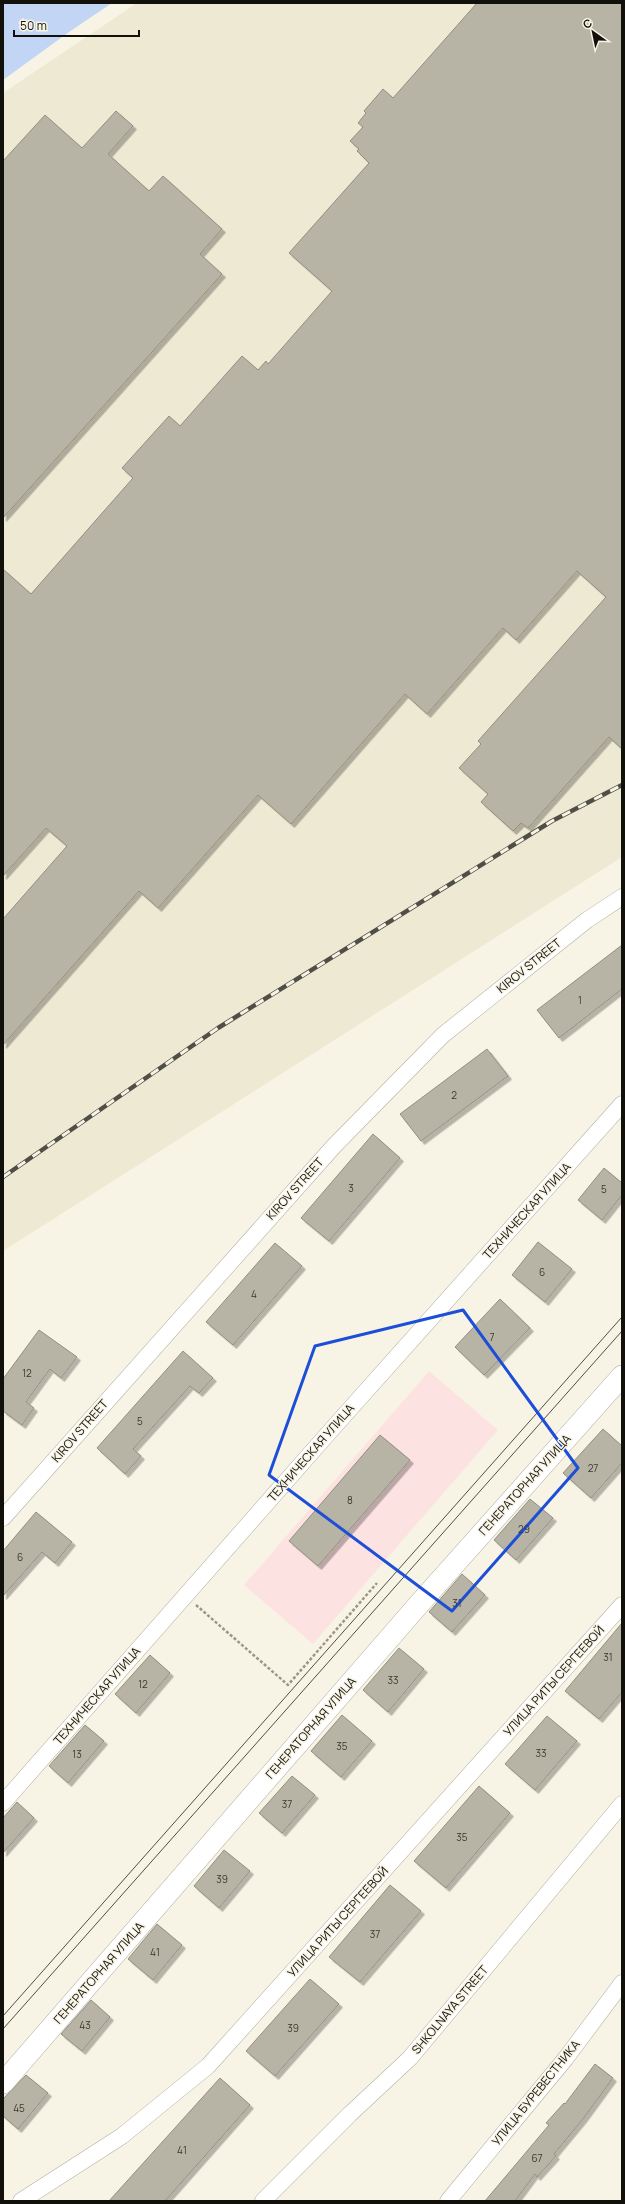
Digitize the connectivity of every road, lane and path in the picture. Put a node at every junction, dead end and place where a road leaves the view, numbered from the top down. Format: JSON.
{"nodes":[{"id":1,"x":622,"y":897,"type":"edge"},
{"id":2,"x":622,"y":1104,"type":"edge"},
{"id":3,"x":622,"y":1376,"type":"edge"},
{"id":4,"x":3,"y":1518,"type":"edge"},
{"id":5,"x":377,"y":1583,"type":"dead end"},
{"id":6,"x":186,"y":1596,"type":"junction"},
{"id":7,"x":622,"y":1606,"type":"edge"},
{"id":8,"x":3,"y":1803,"type":"edge"},
{"id":9,"x":622,"y":1804,"type":"edge"},
{"id":10,"x":622,"y":1983,"type":"edge"},
{"id":11,"x":3,"y":2083,"type":"edge"},
{"id":12,"x":21,"y":2201,"type":"edge"},
{"id":13,"x":263,"y":2201,"type":"edge"},
{"id":14,"x":448,"y":2201,"type":"edge"}],
"edges":[{"from":1,"to":4,"type":"street","name":"KIROV STREET"},
{"from":2,"to":6,"type":"street","name":"ТЕХНИЧЕСКАЯ УЛИЦА"},
{"from":3,"to":11,"type":"main road","name":"ГЕНЕРАТОРНАЯ УЛИЦА"},
{"from":5,"to":6,"type":"path"},
{"from":6,"to":8,"type":"street","name":"ТЕХНИЧЕСКАЯ УЛИЦА"},
{"from":7,"to":12,"type":"street","name":"УЛИЦА РИТЫ СЕРГЕЕВОЙ"},
{"from":9,"to":13,"type":"street","name":"SHKOLNAYA STREET"},
{"from":10,"to":14,"type":"street","name":"УЛИЦА БУРЕВЕСТНИКА"}]}
